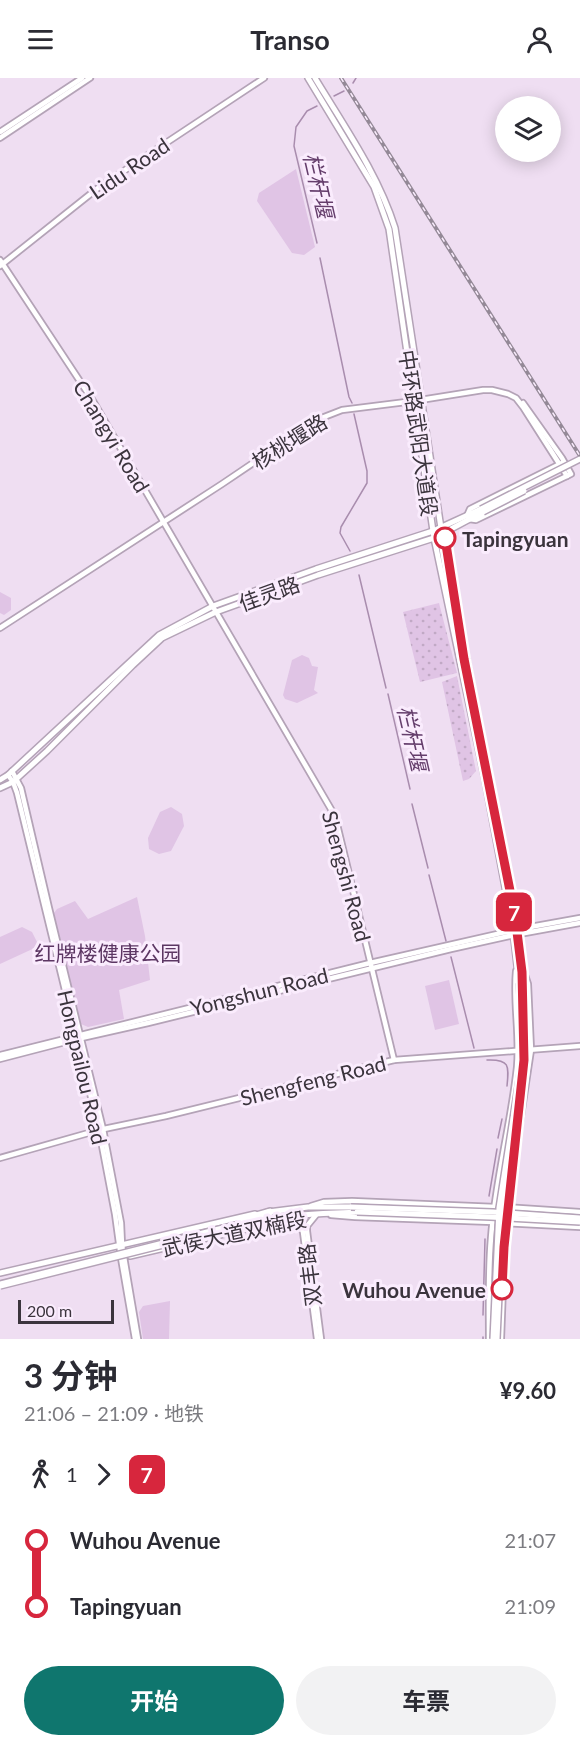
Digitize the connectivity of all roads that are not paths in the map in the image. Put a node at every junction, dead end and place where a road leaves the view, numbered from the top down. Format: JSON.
{"nodes":[{"id":1,"x":82,"y":78,"type":"edge"},
{"id":2,"x":90,"y":78,"type":"edge"},
{"id":3,"x":264,"y":78,"type":"edge"},
{"id":4,"x":308,"y":78,"type":"edge"},
{"id":5,"x":315,"y":78,"type":"edge"},
{"id":6,"x":0,"y":132,"type":"edge"},
{"id":7,"x":0,"y":138,"type":"edge"},
{"id":8,"x":1,"y":263,"type":"edge"},
{"id":9,"x":417,"y":401,"type":"junction"},
{"id":10,"x":580,"y":461,"type":"edge"},
{"id":11,"x":562,"y":463,"type":"junction"},
{"id":12,"x":468,"y":517,"type":"junction"},
{"id":13,"x":163,"y":523,"type":"junction"},
{"id":14,"x":441,"y":528,"type":"junction"},
{"id":15,"x":433,"y":531,"type":"junction"},
{"id":16,"x":442,"y":535,"type":"junction"},
{"id":17,"x":434,"y":538,"type":"junction"},
{"id":18,"x":214,"y":609,"type":"junction"},
{"id":19,"x":0,"y":628,"type":"edge"},
{"id":20,"x":10,"y":773,"type":"junction"},
{"id":21,"x":0,"y":780,"type":"edge"},
{"id":22,"x":15,"y":780,"type":"junction"},
{"id":23,"x":0,"y":788,"type":"edge"},
{"id":24,"x":580,"y":918,"type":"edge"},
{"id":25,"x":580,"y":923,"type":"edge"},
{"id":26,"x":516,"y":932,"type":"junction"},
{"id":27,"x":519,"y":963,"type":"junction"},
{"id":28,"x":371,"y":965,"type":"junction"},
{"id":29,"x":78,"y":1037,"type":"junction"},
{"id":30,"x":580,"y":1046,"type":"edge"},
{"id":31,"x":531,"y":1048,"type":"junction"},
{"id":32,"x":518,"y":1049,"type":"junction"},
{"id":33,"x":0,"y":1057,"type":"edge"},
{"id":34,"x":394,"y":1060,"type":"junction"},
{"id":35,"x":101,"y":1129,"type":"junction"},
{"id":36,"x":0,"y":1158,"type":"edge"},
{"id":37,"x":308,"y":1207,"type":"junction"},
{"id":38,"x":495,"y":1207,"type":"junction"},
{"id":39,"x":507,"y":1207,"type":"junction"},
{"id":40,"x":270,"y":1212,"type":"junction"},
{"id":41,"x":580,"y":1212,"type":"edge"},
{"id":42,"x":318,"y":1214,"type":"junction"},
{"id":43,"x":289,"y":1217,"type":"junction"},
{"id":44,"x":269,"y":1220,"type":"junction"},
{"id":45,"x":580,"y":1220,"type":"edge"},
{"id":46,"x":493,"y":1222,"type":"junction"},
{"id":47,"x":239,"y":1223,"type":"junction"},
{"id":48,"x":506,"y":1223,"type":"junction"},
{"id":49,"x":580,"y":1227,"type":"edge"},
{"id":50,"x":121,"y":1245,"type":"junction"},
{"id":51,"x":122,"y":1257,"type":"junction"},
{"id":52,"x":0,"y":1273,"type":"edge"},
{"id":53,"x":0,"y":1285,"type":"edge"},
{"id":54,"x":136,"y":1339,"type":"edge"},
{"id":55,"x":319,"y":1339,"type":"edge"},
{"id":56,"x":489,"y":1339,"type":"edge"},
{"id":57,"x":497,"y":1339,"type":"edge"}],
"edges":[{"from":1,"to":6,"type":"street"},
{"from":2,"to":7,"type":"street"},
{"from":3,"to":8,"type":"street","name":"Lidu Road"},
{"from":4,"to":9,"type":"main road","name":"中环路武阳大道段"},
{"from":5,"to":9,"type":"main road","name":"中环路武阳大道段"},
{"from":8,"to":13,"type":"street","name":"Changyi Road"},
{"from":9,"to":11,"type":"street","name":"核桃堰路"},
{"from":9,"to":13,"type":"street","name":"核桃堰路"},
{"from":9,"to":14,"type":"main road","name":"中环路武阳大道段"},
{"from":9,"to":15,"type":"main road","name":"中环路武阳大道段"},
{"from":10,"to":12,"type":"main road","name":"佳灵路","bridge":true},
{"from":11,"to":12,"type":"street"},
{"from":11,"to":12,"type":"street"},
{"from":12,"to":14,"type":"main road","name":"佳灵路"},
{"from":12,"to":16,"type":"main road","name":"佳灵路"},
{"from":13,"to":18,"type":"street","name":"Changyi Road"},
{"from":13,"to":19,"type":"street","name":"核桃堰路"},
{"from":14,"to":15,"type":"main road","name":"佳灵路"},
{"from":14,"to":16,"type":"main road","name":"中环路武阳大道段"},
{"from":15,"to":17,"type":"main road","name":"中环路武阳大道段"},
{"from":15,"to":18,"type":"main road","name":"佳灵路"},
{"from":16,"to":17,"type":"main road","name":"佳灵路"},
{"from":16,"to":26,"type":"main road","name":"中环路武阳大道段"},
{"from":17,"to":18,"type":"main road","name":"佳灵路"},
{"from":17,"to":26,"type":"main road","name":"中环路武阳大道段"},
{"from":18,"to":20,"type":"main road","name":"佳灵路"},
{"from":18,"to":22,"type":"main road","name":"佳灵路"},
{"from":18,"to":28,"type":"street","name":"Shengshi Road"},
{"from":20,"to":21,"type":"main road","name":"佳灵路"},
{"from":20,"to":22,"type":"street","name":"Hongpailou Road"},
{"from":22,"to":23,"type":"main road","name":"佳灵路"},
{"from":22,"to":29,"type":"street","name":"Hongpailou Road"},
{"from":24,"to":26,"type":"street"},
{"from":25,"to":26,"type":"street"},
{"from":26,"to":27,"type":"main road","name":"中环路武阳大道段"},
{"from":26,"to":28,"type":"street","name":"Yongshun Road"},
{"from":27,"to":31,"type":"street"},
{"from":27,"to":32,"type":"street"},
{"from":27,"to":57,"type":"main road","name":"中环路武阳大道段","bridge":true},
{"from":28,"to":29,"type":"street","name":"Yongshun Road"},
{"from":28,"to":34,"type":"street","name":"Shengshi Road"},
{"from":29,"to":33,"type":"street","name":"Yongshun Road"},
{"from":29,"to":35,"type":"street","name":"Hongpailou Road"},
{"from":30,"to":31,"type":"street","name":"Shengfeng Road"},
{"from":31,"to":32,"type":"street","name":"Shengfeng Road"},
{"from":31,"to":39,"type":"street"},
{"from":32,"to":34,"type":"street","name":"Shengfeng Road"},
{"from":32,"to":38,"type":"street"},
{"from":34,"to":35,"type":"street","name":"Shengfeng Road"},
{"from":35,"to":36,"type":"street","name":"Shengfeng Road"},
{"from":35,"to":50,"type":"street","name":"Hongpailou Road"},
{"from":37,"to":38,"type":"street"},
{"from":37,"to":40,"type":"main road","name":"武侯大道双楠段"},
{"from":37,"to":45,"type":"main road","name":"武侯大道双楠段","bridge":true},
{"from":38,"to":39,"type":"street"},
{"from":38,"to":46,"type":"street"},
{"from":39,"to":41,"type":"street"},
{"from":39,"to":48,"type":"street"},
{"from":40,"to":47,"type":"highway"},
{"from":40,"to":50,"type":"main road","name":"武侯大道双楠段"},
{"from":42,"to":43,"type":"main road","name":"武侯大道双楠段"},
{"from":42,"to":45,"type":"main road","name":"武侯大道双楠段","bridge":true},
{"from":42,"to":46,"type":"street"},
{"from":42,"to":55,"type":"street","name":"双丰路"},
{"from":43,"to":44,"type":"main road","name":"武侯大道双楠段"},
{"from":43,"to":55,"type":"street","name":"双丰路"},
{"from":44,"to":47,"type":"highway"},
{"from":44,"to":51,"type":"main road","name":"武侯大道双楠段"},
{"from":46,"to":48,"type":"street"},
{"from":46,"to":56,"type":"street"},
{"from":47,"to":53,"type":"highway","bridge":true},
{"from":48,"to":49,"type":"street"},
{"from":48,"to":57,"type":"street"},
{"from":50,"to":51,"type":"street","name":"Hongpailou Road"},
{"from":50,"to":52,"type":"main road","name":"武侯大道双楠段"},
{"from":51,"to":53,"type":"main road","name":"武侯大道双楠段"},
{"from":51,"to":54,"type":"street","name":"Hongpailou Road"}]}
